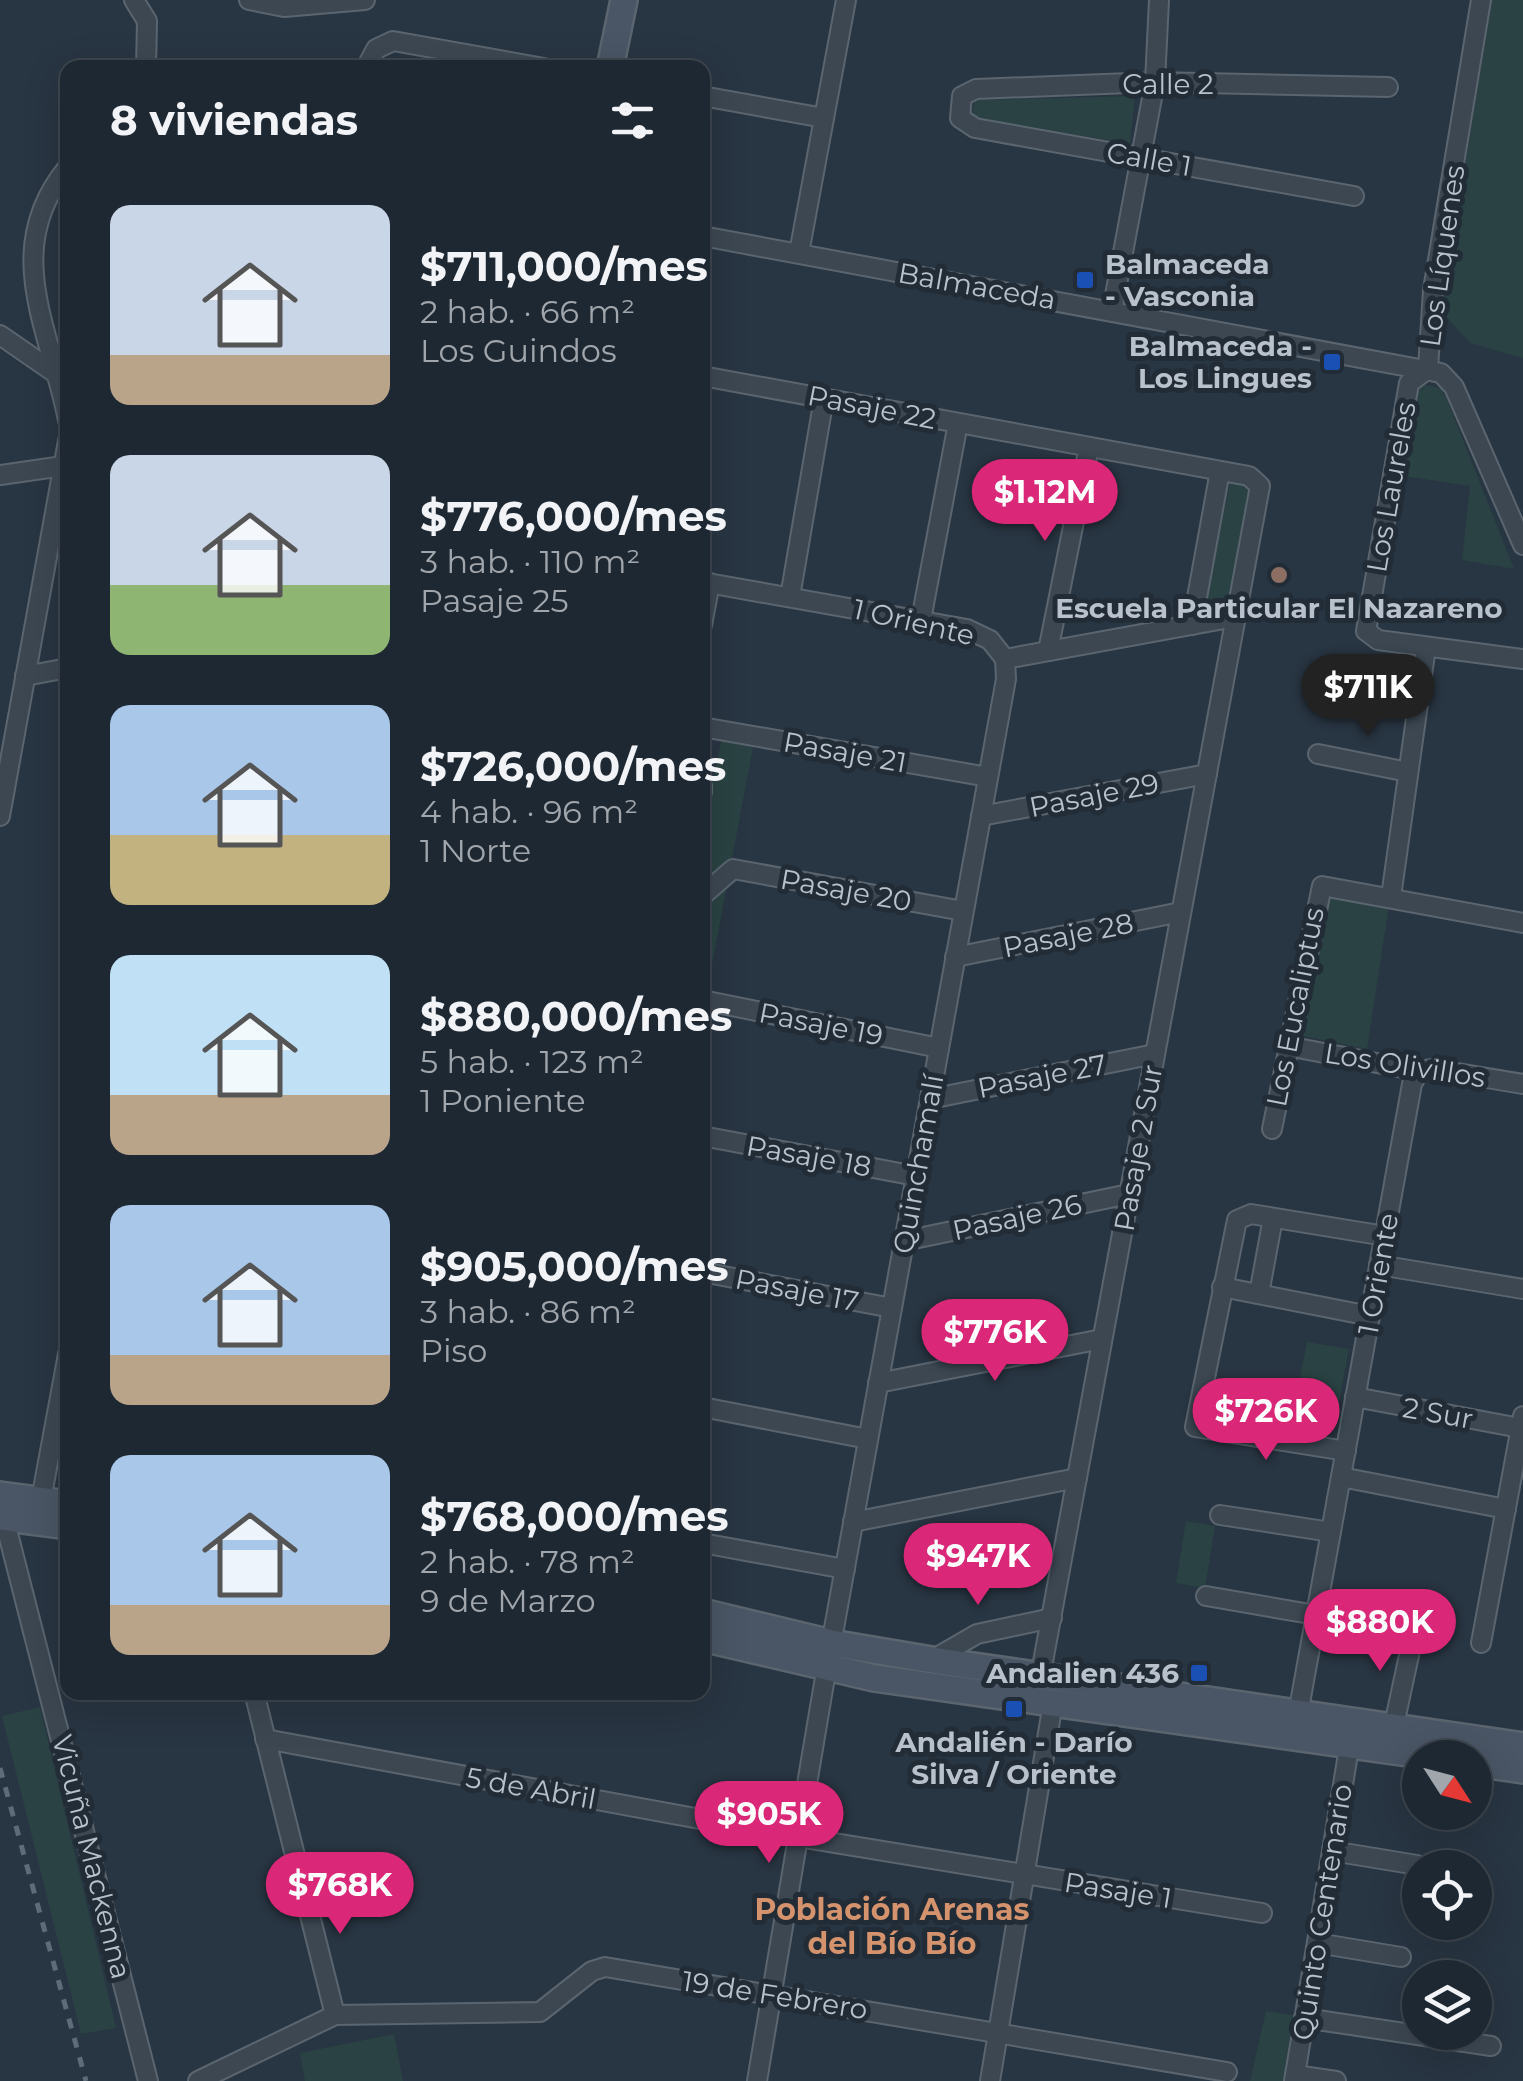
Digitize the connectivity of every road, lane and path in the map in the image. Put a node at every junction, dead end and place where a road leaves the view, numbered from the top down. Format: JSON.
{"nodes":[{"id":1,"x":134,"y":0,"type":"edge"},
{"id":2,"x":249,"y":0,"type":"edge"},
{"id":3,"x":365,"y":0,"type":"edge"},
{"id":4,"x":624,"y":0,"type":"edge"},
{"id":5,"x":846,"y":0,"type":"edge"},
{"id":6,"x":1159,"y":0,"type":"edge"},
{"id":7,"x":1480,"y":0,"type":"edge"},
{"id":8,"x":284,"y":4,"type":"edge"},
{"id":9,"x":146,"y":60,"type":"edge"},
{"id":10,"x":370,"y":60,"type":"edge"},
{"id":11,"x":498,"y":60,"type":"edge"},
{"id":12,"x":612,"y":60,"type":"edge"},
{"id":13,"x":1155,"y":82,"type":"junction"},
{"id":14,"x":1388,"y":87,"type":"dead end"},
{"id":15,"x":710,"y":97,"type":"edge"},
{"id":16,"x":957,"y":106,"type":"joint"},
{"id":17,"x":824,"y":118,"type":"junction"},
{"id":18,"x":1141,"y":158,"type":"junction"},
{"id":19,"x":60,"y":179,"type":"edge"},
{"id":20,"x":1354,"y":196,"type":"dead end"},
{"id":21,"x":710,"y":238,"type":"edge"},
{"id":22,"x":798,"y":254,"type":"junction"},
{"id":23,"x":1112,"y":311,"type":"junction"},
{"id":24,"x":0,"y":335,"type":"edge"},
{"id":25,"x":1428,"y":369,"type":"junction"},
{"id":26,"x":55,"y":373,"type":"junction"},
{"id":27,"x":710,"y":377,"type":"edge"},
{"id":28,"x":60,"y":391,"type":"edge"},
{"id":29,"x":824,"y":398,"type":"junction"},
{"id":30,"x":958,"y":423,"type":"junction"},
{"id":31,"x":1088,"y":447,"type":"junction"},
{"id":32,"x":60,"y":467,"type":"edge"},
{"id":33,"x":1220,"y":471,"type":"junction"},
{"id":34,"x":0,"y":476,"type":"edge"},
{"id":35,"x":60,"y":488,"type":"edge"},
{"id":36,"x":1523,"y":544,"type":"edge"},
{"id":37,"x":710,"y":584,"type":"edge"},
{"id":38,"x":790,"y":597,"type":"junction"},
{"id":39,"x":1234,"y":617,"type":"junction"},
{"id":40,"x":921,"y":620,"type":"junction"},
{"id":41,"x":1192,"y":625,"type":"junction"},
{"id":42,"x":1426,"y":647,"type":"junction"},
{"id":43,"x":1048,"y":651,"type":"junction"},
{"id":44,"x":1004,"y":659,"type":"junction"},
{"id":45,"x":1523,"y":659,"type":"edge"},
{"id":46,"x":60,"y":669,"type":"edge"},
{"id":47,"x":25,"y":676,"type":"junction"},
{"id":48,"x":710,"y":727,"type":"edge"},
{"id":49,"x":1318,"y":754,"type":"dead end"},
{"id":50,"x":1408,"y":772,"type":"junction"},
{"id":51,"x":1206,"y":774,"type":"junction"},
{"id":52,"x":988,"y":777,"type":"junction"},
{"id":53,"x":0,"y":816,"type":"edge"},
{"id":54,"x":980,"y":816,"type":"junction"},
{"id":55,"x":710,"y":888,"type":"edge"},
{"id":56,"x":1390,"y":898,"type":"junction"},
{"id":57,"x":964,"y":911,"type":"junction"},
{"id":58,"x":1181,"y":912,"type":"junction"},
{"id":59,"x":1523,"y":923,"type":"edge"},
{"id":60,"x":955,"y":957,"type":"junction"},
{"id":61,"x":710,"y":1002,"type":"edge"},
{"id":62,"x":1287,"y":1046,"type":"junction"},
{"id":63,"x":938,"y":1048,"type":"junction"},
{"id":64,"x":1155,"y":1054,"type":"junction"},
{"id":65,"x":1420,"y":1072,"type":"junction"},
{"id":66,"x":1523,"y":1082,"type":"edge"},
{"id":67,"x":930,"y":1099,"type":"junction"},
{"id":68,"x":1272,"y":1130,"type":"dead end"},
{"id":69,"x":710,"y":1137,"type":"edge"},
{"id":70,"x":916,"y":1176,"type":"junction"},
{"id":71,"x":1130,"y":1194,"type":"junction"},
{"id":72,"x":1273,"y":1218,"type":"junction"},
{"id":73,"x":1384,"y":1236,"type":"junction"},
{"id":74,"x":904,"y":1242,"type":"junction"},
{"id":75,"x":1379,"y":1265,"type":"junction"},
{"id":76,"x":710,"y":1274,"type":"edge"},
{"id":77,"x":1222,"y":1287,"type":"junction"},
{"id":78,"x":1523,"y":1289,"type":"edge"},
{"id":79,"x":1259,"y":1294,"type":"junction"},
{"id":80,"x":892,"y":1308,"type":"junction"},
{"id":81,"x":1370,"y":1316,"type":"junction"},
{"id":82,"x":1102,"y":1340,"type":"junction"},
{"id":83,"x":878,"y":1383,"type":"junction"},
{"id":84,"x":1355,"y":1397,"type":"junction"},
{"id":85,"x":710,"y":1409,"type":"edge"},
{"id":86,"x":1522,"y":1422,"type":"edge"},
{"id":87,"x":60,"y":1434,"type":"edge"},
{"id":88,"x":868,"y":1439,"type":"junction"},
{"id":89,"x":1346,"y":1451,"type":"junction"},
{"id":90,"x":1341,"y":1477,"type":"junction"},
{"id":91,"x":1077,"y":1478,"type":"junction"},
{"id":92,"x":41,"y":1500,"type":"junction"},
{"id":93,"x":60,"y":1503,"type":"edge"},
{"id":94,"x":1506,"y":1509,"type":"junction"},
{"id":95,"x":1,"y":1510,"type":"edge"},
{"id":96,"x":1220,"y":1515,"type":"dead end"},
{"id":97,"x":853,"y":1522,"type":"junction"},
{"id":98,"x":60,"y":1524,"type":"edge"},
{"id":99,"x":1331,"y":1532,"type":"junction"},
{"id":100,"x":710,"y":1544,"type":"edge"},
{"id":101,"x":845,"y":1569,"type":"junction"},
{"id":102,"x":1206,"y":1596,"type":"dead end"},
{"id":103,"x":710,"y":1614,"type":"edge"},
{"id":104,"x":1316,"y":1616,"type":"junction"},
{"id":105,"x":1052,"y":1618,"type":"junction"},
{"id":106,"x":1414,"y":1632,"type":"dead end"},
{"id":107,"x":710,"y":1640,"type":"edge"},
{"id":108,"x":831,"y":1643,"type":"junction"},
{"id":109,"x":1481,"y":1643,"type":"dead end"},
{"id":110,"x":932,"y":1660,"type":"junction"},
{"id":111,"x":826,"y":1670,"type":"junction"},
{"id":112,"x":1040,"y":1678,"type":"junction"},
{"id":113,"x":256,"y":1700,"type":"edge"},
{"id":114,"x":1052,"y":1703,"type":"junction"},
{"id":115,"x":1298,"y":1714,"type":"junction"},
{"id":116,"x":1352,"y":1732,"type":"junction"},
{"id":117,"x":1391,"y":1738,"type":"junction"},
{"id":118,"x":265,"y":1740,"type":"junction"},
{"id":119,"x":1402,"y":1742,"type":"edge"},
{"id":120,"x":1523,"y":1746,"type":"edge"},
{"id":121,"x":1492,"y":1765,"type":"edge"},
{"id":122,"x":1523,"y":1770,"type":"edge"},
{"id":123,"x":798,"y":1837,"type":"junction"},
{"id":124,"x":1332,"y":1852,"type":"junction"},
{"id":125,"x":1402,"y":1863,"type":"edge"},
{"id":126,"x":1024,"y":1876,"type":"junction"},
{"id":127,"x":1262,"y":1913,"type":"dead end"},
{"id":128,"x":1317,"y":1943,"type":"junction"},
{"id":129,"x":1400,"y":1957,"type":"dead end"},
{"id":130,"x":772,"y":1994,"type":"junction"},
{"id":131,"x":335,"y":2015,"type":"junction"},
{"id":132,"x":1304,"y":2018,"type":"junction"},
{"id":133,"x":998,"y":2032,"type":"junction"},
{"id":134,"x":1402,"y":2033,"type":"edge"},
{"id":135,"x":1227,"y":2072,"type":"dead end"},
{"id":136,"x":757,"y":2076,"type":"edge"},
{"id":137,"x":1295,"y":2078,"type":"edge"},
{"id":138,"x":148,"y":2081,"type":"edge"},
{"id":139,"x":198,"y":2081,"type":"edge"},
{"id":140,"x":990,"y":2081,"type":"edge"},
{"id":141,"x":1336,"y":2081,"type":"edge"}],
"edges":[{"from":1,"to":9,"type":"street"},
{"from":2,"to":8,"type":"street"},
{"from":3,"to":8,"type":"street"},
{"from":4,"to":12,"type":"main road"},
{"from":5,"to":17,"type":"street"},
{"from":6,"to":13,"type":"street"},
{"from":7,"to":25,"type":"street","name":"Los Líquenes"},
{"from":10,"to":11,"type":"street"},
{"from":13,"to":14,"type":"street","name":"Calle 2"},
{"from":13,"to":16,"type":"street","name":"Calle 2"},
{"from":13,"to":18,"type":"street"},
{"from":15,"to":17,"type":"street"},
{"from":16,"to":18,"type":"street","name":"Calle 1"},
{"from":17,"to":22,"type":"street"},
{"from":18,"to":20,"type":"street","name":"Calle 1"},
{"from":18,"to":23,"type":"street"},
{"from":19,"to":26,"type":"street"},
{"from":21,"to":22,"type":"street","name":"Balmaceda"},
{"from":22,"to":23,"type":"street","name":"Balmaceda"},
{"from":23,"to":25,"type":"street","name":"Balmaceda"},
{"from":24,"to":26,"type":"street"},
{"from":25,"to":36,"type":"street","name":"Los Líquenes"},
{"from":25,"to":42,"type":"street","name":"Los Laureles"},
{"from":26,"to":28,"type":"street"},
{"from":27,"to":29,"type":"street","name":"Pasaje 22"},
{"from":29,"to":30,"type":"street","name":"Pasaje 22"},
{"from":29,"to":38,"type":"street"},
{"from":30,"to":31,"type":"street","name":"Pasaje 22"},
{"from":30,"to":40,"type":"street"},
{"from":31,"to":33,"type":"street","name":"Pasaje 22"},
{"from":31,"to":43,"type":"street"},
{"from":32,"to":34,"type":"street"},
{"from":33,"to":39,"type":"street","name":"Pasaje 22"},
{"from":33,"to":41,"type":"street"},
{"from":35,"to":47,"type":"street"},
{"from":37,"to":38,"type":"street","name":"1 Oriente"},
{"from":38,"to":40,"type":"street","name":"1 Oriente"},
{"from":39,"to":41,"type":"street","name":"1 Oriente"},
{"from":39,"to":51,"type":"street","name":"Pasaje 2 Sur"},
{"from":40,"to":44,"type":"street","name":"1 Oriente"},
{"from":41,"to":43,"type":"street","name":"1 Oriente"},
{"from":42,"to":45,"type":"street","name":"Los Laureles"},
{"from":42,"to":50,"type":"street"},
{"from":43,"to":44,"type":"street","name":"1 Oriente"},
{"from":44,"to":52,"type":"street","name":"Quinchamalí"},
{"from":46,"to":47,"type":"street"},
{"from":47,"to":53,"type":"street"},
{"from":48,"to":52,"type":"street","name":"Pasaje 21"},
{"from":49,"to":50,"type":"street"},
{"from":50,"to":56,"type":"street"},
{"from":51,"to":54,"type":"street","name":"Pasaje 29"},
{"from":51,"to":58,"type":"street","name":"Pasaje 2 Sur"},
{"from":52,"to":54,"type":"street","name":"Quinchamalí"},
{"from":54,"to":57,"type":"street","name":"Quinchamalí"},
{"from":55,"to":57,"type":"street","name":"Pasaje 20"},
{"from":56,"to":59,"type":"street"},
{"from":56,"to":62,"type":"street","name":"Los Eucaliptus"},
{"from":57,"to":60,"type":"street","name":"Quinchamalí"},
{"from":58,"to":60,"type":"street","name":"Pasaje 28"},
{"from":58,"to":64,"type":"street","name":"Pasaje 2 Sur"},
{"from":60,"to":63,"type":"street","name":"Quinchamalí"},
{"from":61,"to":63,"type":"street","name":"Pasaje 19"},
{"from":62,"to":65,"type":"street","name":"Los Olivillos"},
{"from":62,"to":68,"type":"street","name":"Los Eucaliptus"},
{"from":63,"to":67,"type":"street","name":"Quinchamalí"},
{"from":64,"to":67,"type":"street","name":"Pasaje 27"},
{"from":64,"to":71,"type":"street","name":"Pasaje 2 Sur"},
{"from":65,"to":66,"type":"street","name":"Los Olivillos"},
{"from":65,"to":73,"type":"street","name":"1 Oriente"},
{"from":67,"to":70,"type":"street","name":"Quinchamalí"},
{"from":69,"to":70,"type":"street","name":"Pasaje 18"},
{"from":70,"to":74,"type":"street","name":"Quinchamalí"},
{"from":71,"to":74,"type":"street","name":"Pasaje 26"},
{"from":71,"to":82,"type":"street","name":"Pasaje 2 Sur"},
{"from":72,"to":73,"type":"street"},
{"from":72,"to":77,"type":"street"},
{"from":72,"to":79,"type":"street"},
{"from":73,"to":75,"type":"street","name":"1 Oriente"},
{"from":74,"to":80,"type":"street","name":"Quinchamalí"},
{"from":75,"to":78,"type":"street"},
{"from":75,"to":81,"type":"street","name":"1 Oriente"},
{"from":76,"to":80,"type":"street","name":"Pasaje 17"},
{"from":77,"to":79,"type":"street"},
{"from":77,"to":89,"type":"street"},
{"from":79,"to":81,"type":"street"},
{"from":80,"to":83,"type":"street","name":"Quinchamalí"},
{"from":81,"to":84,"type":"street","name":"1 Oriente"},
{"from":82,"to":83,"type":"street"},
{"from":82,"to":91,"type":"street","name":"Pasaje 2 Sur"},
{"from":83,"to":88,"type":"street","name":"Quinchamalí"},
{"from":84,"to":86,"type":"street","name":"2 Sur"},
{"from":84,"to":89,"type":"street","name":"1 Oriente"},
{"from":85,"to":88,"type":"street"},
{"from":86,"to":94,"type":"street"},
{"from":87,"to":92,"type":"street"},
{"from":88,"to":97,"type":"street","name":"Quinchamalí"},
{"from":89,"to":90,"type":"street","name":"1 Oriente"},
{"from":90,"to":94,"type":"street"},
{"from":90,"to":99,"type":"street","name":"1 Oriente"},
{"from":91,"to":97,"type":"street"},
{"from":91,"to":105,"type":"street","name":"Pasaje 2 Sur"},
{"from":92,"to":93,"type":"main road"},
{"from":92,"to":95,"type":"main road"},
{"from":94,"to":109,"type":"street"},
{"from":95,"to":98,"type":"main road"},
{"from":95,"to":138,"type":"street","name":"Vicuña Mackenna"},
{"from":96,"to":99,"type":"street"},
{"from":97,"to":101,"type":"street","name":"Quinchamalí"},
{"from":99,"to":104,"type":"street","name":"1 Oriente"},
{"from":100,"to":101,"type":"street"},
{"from":101,"to":108,"type":"street","name":"Quinchamalí"},
{"from":102,"to":104,"type":"street"},
{"from":103,"to":108,"type":"main road"},
{"from":104,"to":115,"type":"street","name":"1 Oriente"},
{"from":105,"to":110,"type":"street"},
{"from":105,"to":112,"type":"street","name":"Pasaje 2 Sur"},
{"from":106,"to":117,"type":"street"},
{"from":107,"to":111,"type":"main road"},
{"from":108,"to":110,"type":"main road"},
{"from":108,"to":111,"type":"street","name":"Quinchamalí"},
{"from":110,"to":112,"type":"main road"},
{"from":111,"to":114,"type":"main road"},
{"from":111,"to":123,"type":"street","name":"Quinchamalí"},
{"from":112,"to":115,"type":"main road"},
{"from":113,"to":118,"type":"street"},
{"from":114,"to":116,"type":"main road"},
{"from":114,"to":126,"type":"street"},
{"from":115,"to":116,"type":"main road"},
{"from":116,"to":117,"type":"main road"},
{"from":116,"to":124,"type":"street","name":"Quinto Centenario"},
{"from":117,"to":119,"type":"main road"},
{"from":117,"to":120,"type":"main road"},
{"from":118,"to":123,"type":"street","name":"5 de Abril"},
{"from":118,"to":131,"type":"street"},
{"from":121,"to":122,"type":"main road"},
{"from":123,"to":126,"type":"street","name":"Pasaje 1"},
{"from":123,"to":130,"type":"street","name":"Quinchamalí"},
{"from":124,"to":125,"type":"street"},
{"from":124,"to":128,"type":"street","name":"Quinto Centenario"},
{"from":126,"to":127,"type":"street","name":"Pasaje 1"},
{"from":126,"to":133,"type":"street"},
{"from":128,"to":129,"type":"street"},
{"from":128,"to":132,"type":"street","name":"Quinto Centenario"},
{"from":130,"to":131,"type":"street","name":"19 de Febrero"},
{"from":130,"to":133,"type":"street","name":"19 de Febrero"},
{"from":130,"to":136,"type":"street","name":"Quinchamalí"},
{"from":131,"to":139,"type":"street"},
{"from":132,"to":134,"type":"street"},
{"from":132,"to":137,"type":"street","name":"Quinto Centenario"},
{"from":133,"to":135,"type":"street","name":"19 de Febrero"},
{"from":133,"to":140,"type":"street"},
{"from":137,"to":141,"type":"street"}]}
